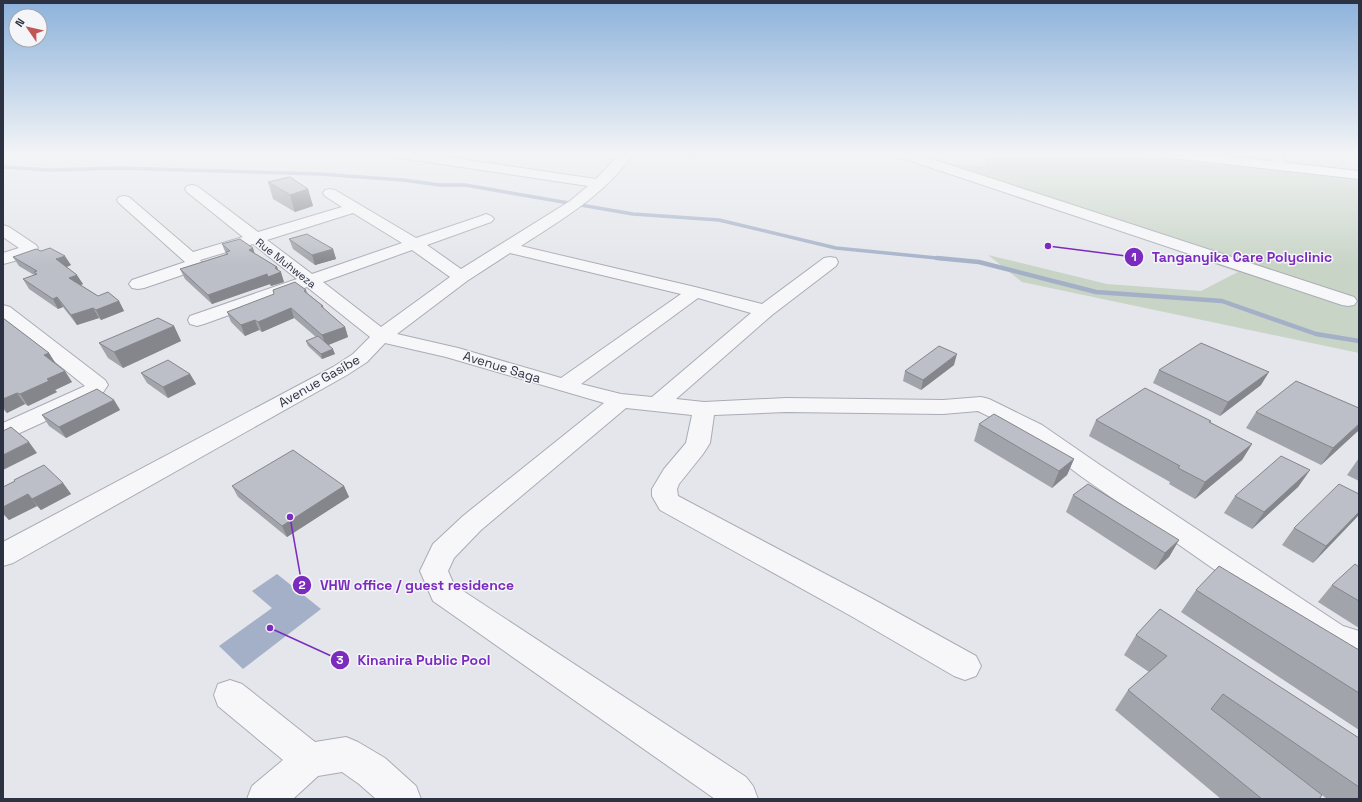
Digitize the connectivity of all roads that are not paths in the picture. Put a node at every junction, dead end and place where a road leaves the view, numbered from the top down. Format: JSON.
{"nodes":[{"id":1,"x":195,"y":191,"type":"edge"},
{"id":2,"x":590,"y":191,"type":"edge"},
{"id":3,"x":1017,"y":191,"type":"edge"},
{"id":4,"x":330,"y":193,"type":"dead end"},
{"id":5,"x":124,"y":200,"type":"dead end"},
{"id":6,"x":354,"y":208,"type":"junction"},
{"id":7,"x":486,"y":219,"type":"dead end"},
{"id":8,"x":3,"y":230,"type":"edge"},
{"id":9,"x":254,"y":238,"type":"junction"},
{"id":10,"x":413,"y":244,"type":"junction"},
{"id":11,"x":506,"y":247,"type":"junction"},
{"id":12,"x":190,"y":258,"type":"junction"},
{"id":13,"x":3,"y":259,"type":"edge"},
{"id":14,"x":830,"y":262,"type":"dead end"},
{"id":15,"x":461,"y":277,"type":"junction"},
{"id":16,"x":309,"y":281,"type":"junction"},
{"id":17,"x":138,"y":284,"type":"dead end"},
{"id":18,"x":695,"y":292,"type":"junction"},
{"id":19,"x":1348,"y":301,"type":"dead end"},
{"id":20,"x":765,"y":311,"type":"junction"},
{"id":21,"x":4,"y":313,"type":"edge"},
{"id":22,"x":197,"y":320,"type":"dead end"},
{"id":23,"x":381,"y":336,"type":"junction"},
{"id":24,"x":564,"y":386,"type":"junction"},
{"id":25,"x":621,"y":401,"type":"junction"},
{"id":26,"x":658,"y":404,"type":"junction"},
{"id":27,"x":704,"y":409,"type":"junction"},
{"id":28,"x":3,"y":432,"type":"edge"},
{"id":29,"x":3,"y":555,"type":"edge"},
{"id":30,"x":1359,"y":645,"type":"edge"},
{"id":31,"x":965,"y":666,"type":"dead end"},
{"id":32,"x":230,"y":696,"type":"dead end"},
{"id":33,"x":310,"y":760,"type":"junction"},
{"id":34,"x":264,"y":799,"type":"edge"},
{"id":35,"x":403,"y":799,"type":"edge"},
{"id":36,"x":740,"y":799,"type":"edge"}],
"edges":[{"from":1,"to":9,"type":"street","name":"Rue Muhweza"},
{"from":2,"to":11,"type":"street","name":"Avenue Gasibe"},
{"from":3,"to":19,"type":"street"},
{"from":4,"to":6,"type":"street"},
{"from":5,"to":12,"type":"street"},
{"from":6,"to":9,"type":"street"},
{"from":6,"to":10,"type":"street"},
{"from":7,"to":10,"type":"street"},
{"from":8,"to":13,"type":"street"},
{"from":9,"to":12,"type":"street"},
{"from":9,"to":16,"type":"street","name":"Rue Muhweza"},
{"from":10,"to":15,"type":"street"},
{"from":10,"to":16,"type":"street"},
{"from":11,"to":15,"type":"street","name":"Avenue Gasibe"},
{"from":11,"to":18,"type":"street"},
{"from":12,"to":17,"type":"street"},
{"from":14,"to":20,"type":"street"},
{"from":15,"to":23,"type":"street","name":"Avenue Gasibe"},
{"from":16,"to":22,"type":"street"},
{"from":16,"to":23,"type":"street","name":"Rue Muhweza"},
{"from":18,"to":20,"type":"street"},
{"from":18,"to":24,"type":"street"},
{"from":20,"to":26,"type":"street"},
{"from":21,"to":28,"type":"street"},
{"from":23,"to":24,"type":"street","name":"Avenue Saga"},
{"from":23,"to":29,"type":"street","name":"Avenue Gasibe"},
{"from":24,"to":25,"type":"street","name":"Avenue Saga"},
{"from":25,"to":26,"type":"street","name":"Avenue Saga"},
{"from":25,"to":36,"type":"street"},
{"from":26,"to":27,"type":"street","name":"Avenue Saga"},
{"from":27,"to":30,"type":"street","name":"Avenue Saga"},
{"from":27,"to":31,"type":"street"},
{"from":32,"to":33,"type":"street"},
{"from":33,"to":34,"type":"street"},
{"from":33,"to":35,"type":"street"}]}
